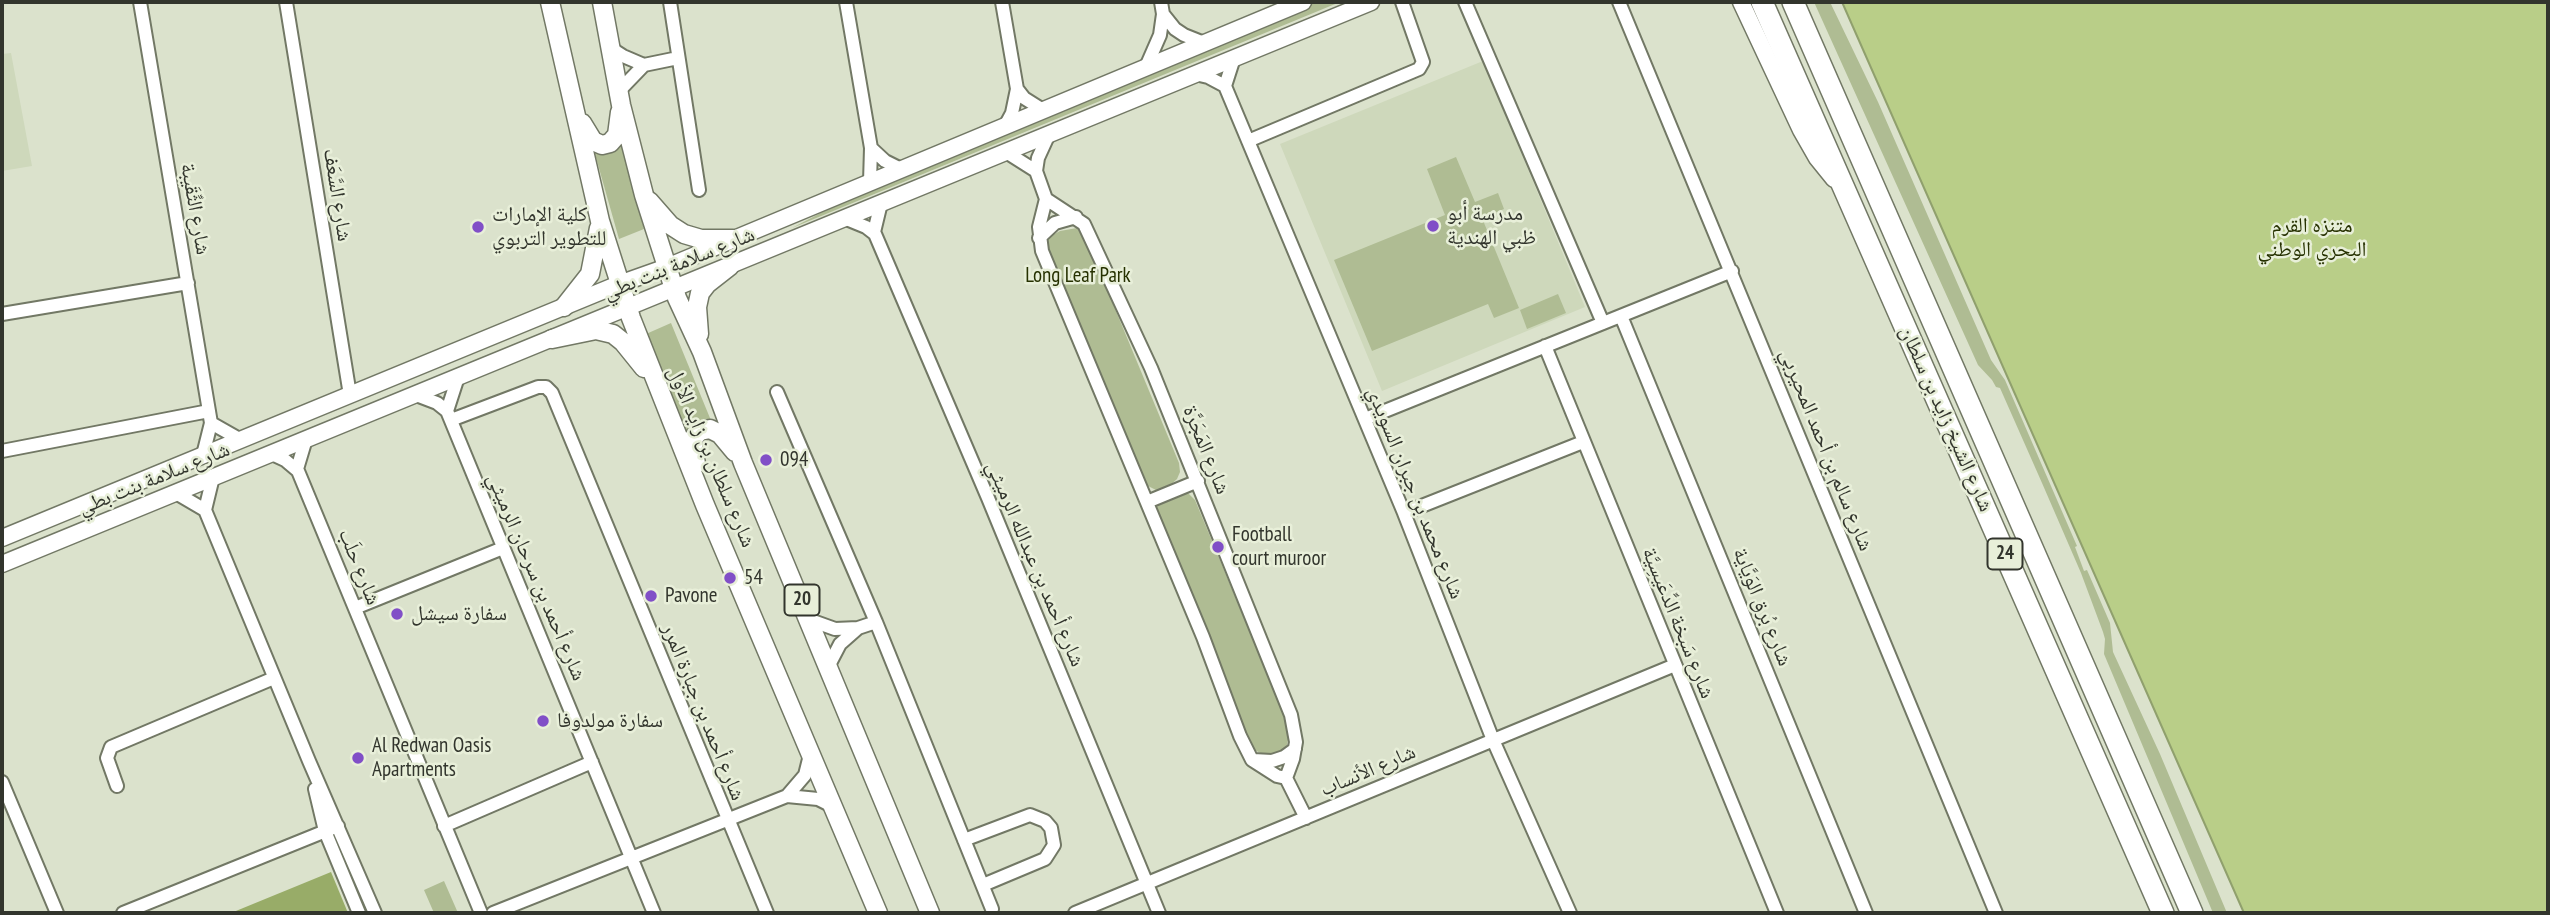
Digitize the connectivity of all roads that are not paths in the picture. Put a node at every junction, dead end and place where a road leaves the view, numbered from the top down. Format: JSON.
{"nodes":[{"id":1,"x":140,"y":2,"type":"edge"},
{"id":2,"x":286,"y":2,"type":"edge"},
{"id":3,"x":550,"y":2,"type":"edge"},
{"id":4,"x":602,"y":2,"type":"edge"},
{"id":5,"x":670,"y":2,"type":"edge"},
{"id":6,"x":846,"y":2,"type":"edge"},
{"id":7,"x":1002,"y":2,"type":"edge"},
{"id":8,"x":1303,"y":2,"type":"edge"},
{"id":9,"x":1371,"y":2,"type":"edge"},
{"id":10,"x":1402,"y":2,"type":"edge"},
{"id":11,"x":1465,"y":2,"type":"edge"},
{"id":12,"x":1619,"y":2,"type":"edge"},
{"id":13,"x":1741,"y":2,"type":"edge"},
{"id":14,"x":1762,"y":2,"type":"edge"},
{"id":15,"x":1793,"y":2,"type":"edge"},
{"id":16,"x":1162,"y":8,"type":"edge"},
{"id":17,"x":1204,"y":43,"type":"junction"},
{"id":18,"x":609,"y":47,"type":"junction"},
{"id":19,"x":678,"y":58,"type":"junction"},
{"id":20,"x":1234,"y":58,"type":"junction"},
{"id":21,"x":644,"y":65,"type":"junction"},
{"id":22,"x":1146,"y":67,"type":"junction"},
{"id":23,"x":1195,"y":74,"type":"junction"},
{"id":24,"x":1225,"y":86,"type":"junction"},
{"id":25,"x":1017,"y":89,"type":"junction"},
{"id":26,"x":569,"y":94,"type":"junction"},
{"id":27,"x":620,"y":99,"type":"junction"},
{"id":28,"x":1043,"y":110,"type":"junction"},
{"id":29,"x":1005,"y":126,"type":"junction"},
{"id":30,"x":1049,"y":134,"type":"junction"},
{"id":31,"x":1248,"y":141,"type":"junction"},
{"id":32,"x":872,"y":148,"type":"junction"},
{"id":33,"x":1006,"y":152,"type":"junction"},
{"id":34,"x":901,"y":169,"type":"junction"},
{"id":35,"x":1036,"y":171,"type":"junction"},
{"id":36,"x":870,"y":182,"type":"junction"},
{"id":37,"x":699,"y":190,"type":"dead end"},
{"id":38,"x":644,"y":195,"type":"junction"},
{"id":39,"x":1847,"y":195,"type":"junction"},
{"id":40,"x":1046,"y":199,"type":"junction"},
{"id":41,"x":881,"y":203,"type":"junction"},
{"id":42,"x":1076,"y":217,"type":"junction"},
{"id":43,"x":844,"y":218,"type":"junction"},
{"id":44,"x":600,"y":221,"type":"junction"},
{"id":45,"x":874,"y":232,"type":"junction"},
{"id":46,"x":1039,"y":238,"type":"junction"},
{"id":47,"x":733,"y":239,"type":"junction"},
{"id":48,"x":730,"y":266,"type":"junction"},
{"id":49,"x":667,"y":267,"type":"junction"},
{"id":50,"x":1732,"y":271,"type":"junction"},
{"id":51,"x":188,"y":283,"type":"junction"},
{"id":52,"x":620,"y":284,"type":"junction"},
{"id":53,"x":673,"y":288,"type":"junction"},
{"id":54,"x":564,"y":307,"type":"junction"},
{"id":55,"x":628,"y":308,"type":"junction"},
{"id":56,"x":2,"y":314,"type":"edge"},
{"id":57,"x":1621,"y":316,"type":"junction"},
{"id":58,"x":1603,"y":323,"type":"junction"},
{"id":59,"x":552,"y":339,"type":"junction"},
{"id":60,"x":1545,"y":346,"type":"junction"},
{"id":61,"x":702,"y":352,"type":"junction"},
{"id":62,"x":458,"y":377,"type":"junction"},
{"id":63,"x":654,"y":381,"type":"junction"},
{"id":64,"x":777,"y":392,"type":"dead end"},
{"id":65,"x":416,"y":394,"type":"junction"},
{"id":66,"x":350,"y":395,"type":"junction"},
{"id":67,"x":449,"y":416,"type":"junction"},
{"id":68,"x":210,"y":417,"type":"junction"},
{"id":69,"x":1365,"y":419,"type":"junction"},
{"id":70,"x":306,"y":439,"type":"junction"},
{"id":71,"x":241,"y":440,"type":"junction"},
{"id":72,"x":1583,"y":442,"type":"junction"},
{"id":73,"x":2,"y":451,"type":"edge"},
{"id":74,"x":272,"y":454,"type":"junction"},
{"id":75,"x":203,"y":455,"type":"junction"},
{"id":76,"x":743,"y":463,"type":"junction"},
{"id":77,"x":297,"y":469,"type":"junction"},
{"id":78,"x":213,"y":477,"type":"junction"},
{"id":79,"x":1198,"y":481,"type":"junction"},
{"id":80,"x":176,"y":492,"type":"junction"},
{"id":81,"x":1147,"y":502,"type":"junction"},
{"id":82,"x":705,"y":505,"type":"junction"},
{"id":83,"x":205,"y":510,"type":"junction"},
{"id":84,"x":1404,"y":513,"type":"junction"},
{"id":85,"x":2,"y":538,"type":"edge"},
{"id":86,"x":503,"y":548,"type":"junction"},
{"id":87,"x":2,"y":564,"type":"edge"},
{"id":88,"x":355,"y":608,"type":"junction"},
{"id":89,"x":810,"y":620,"type":"junction"},
{"id":90,"x":876,"y":622,"type":"junction"},
{"id":91,"x":858,"y":628,"type":"junction"},
{"id":92,"x":1675,"y":666,"type":"junction"},
{"id":93,"x":828,"y":667,"type":"junction"},
{"id":94,"x":274,"y":678,"type":"junction"},
{"id":95,"x":1493,"y":740,"type":"junction"},
{"id":96,"x":810,"y":747,"type":"junction"},
{"id":97,"x":1295,"y":749,"type":"junction"},
{"id":98,"x":1252,"y":760,"type":"junction"},
{"id":99,"x":309,"y":761,"type":"junction"},
{"id":100,"x":592,"y":762,"type":"junction"},
{"id":101,"x":1286,"y":778,"type":"junction"},
{"id":102,"x":2,"y":782,"type":"edge"},
{"id":103,"x":117,"y":786,"type":"dead end"},
{"id":104,"x":787,"y":796,"type":"junction"},
{"id":105,"x":835,"y":807,"type":"junction"},
{"id":106,"x":1306,"y":818,"type":"junction"},
{"id":107,"x":727,"y":820,"type":"junction"},
{"id":108,"x":338,"y":826,"type":"junction"},
{"id":109,"x":444,"y":826,"type":"junction"},
{"id":110,"x":325,"y":831,"type":"junction"},
{"id":111,"x":964,"y":839,"type":"junction"},
{"id":112,"x":631,"y":858,"type":"junction"},
{"id":113,"x":1147,"y":884,"type":"junction"},
{"id":114,"x":983,"y":886,"type":"junction"},
{"id":115,"x":992,"y":909,"type":"dead end"},
{"id":116,"x":57,"y":913,"type":"edge"},
{"id":117,"x":123,"y":913,"type":"edge"},
{"id":118,"x":359,"y":913,"type":"edge"},
{"id":119,"x":375,"y":913,"type":"edge"},
{"id":120,"x":481,"y":913,"type":"edge"},
{"id":121,"x":493,"y":913,"type":"edge"},
{"id":122,"x":654,"y":913,"type":"edge"},
{"id":123,"x":767,"y":913,"type":"edge"},
{"id":124,"x":878,"y":913,"type":"edge"},
{"id":125,"x":930,"y":913,"type":"edge"},
{"id":126,"x":1075,"y":913,"type":"edge"},
{"id":127,"x":1159,"y":913,"type":"edge"},
{"id":128,"x":1570,"y":913,"type":"edge"},
{"id":129,"x":1777,"y":913,"type":"edge"},
{"id":130,"x":1866,"y":913,"type":"edge"},
{"id":131,"x":1996,"y":913,"type":"edge"},
{"id":132,"x":2163,"y":913,"type":"edge"},
{"id":133,"x":2192,"y":913,"type":"edge"}],
"edges":[{"from":1,"to":51,"type":"street","name":"شارع الثِّقَيبة"},
{"from":2,"to":66,"type":"street","name":"شارع السَّعَف"},
{"from":3,"to":26,"type":"main road","name":"شارع سلطان بن زايد الأول","number":"20"},
{"from":4,"to":18,"type":"main road","name":"شارع سلطان بن زايد الأول","number":"20"},
{"from":5,"to":19,"type":"street"},
{"from":6,"to":32,"type":"street"},
{"from":7,"to":25,"type":"street"},
{"from":8,"to":17,"type":"main road","name":"شارع سلامة بنت بطي"},
{"from":9,"to":20,"type":"main road","name":"شارع سلامة بنت بطي"},
{"from":10,"to":31,"type":"street"},
{"from":11,"to":58,"type":"street"},
{"from":12,"to":50,"type":"street","name":"شارع سالم بن أحمد المحيربي"},
{"from":13,"to":39,"type":"main road"},
{"from":14,"to":39,"type":"highway","name":"شارع الشيخ زايد بن سلطان","number":"24"},
{"from":15,"to":133,"type":"highway","name":"شارع الشيخ زايد بن سلطان","number":"24"},
{"from":16,"to":17,"type":"street"},
{"from":16,"to":22,"type":"street"},
{"from":17,"to":22,"type":"main road","name":"شارع سلامة بنت بطي"},
{"from":18,"to":21,"type":"street"},
{"from":18,"to":27,"type":"main road","name":"شارع سلطان بن زايد الأول","number":"20"},
{"from":19,"to":21,"type":"street"},
{"from":19,"to":37,"type":"street"},
{"from":20,"to":23,"type":"main road","name":"شارع سلامة بنت بطي"},
{"from":20,"to":24,"type":"street"},
{"from":21,"to":27,"type":"street"},
{"from":22,"to":28,"type":"main road","name":"شارع سلامة بنت بطي"},
{"from":23,"to":24,"type":"street"},
{"from":23,"to":30,"type":"main road","name":"شارع سلامة بنت بطي"},
{"from":24,"to":31,"type":"street","name":"شارع محمد بن جبران السويدي"},
{"from":25,"to":28,"type":"street"},
{"from":25,"to":29,"type":"street"},
{"from":26,"to":27,"type":"main road"},
{"from":26,"to":44,"type":"main road","name":"شارع سلطان بن زايد الأول","number":"20"},
{"from":27,"to":38,"type":"main road","name":"شارع سلطان بن زايد الأول","number":"20"},
{"from":28,"to":29,"type":"main road","name":"شارع سلامة بنت بطي"},
{"from":29,"to":34,"type":"main road","name":"شارع سلامة بنت بطي"},
{"from":30,"to":33,"type":"main road","name":"شارع سلامة بنت بطي"},
{"from":30,"to":35,"type":"street"},
{"from":31,"to":69,"type":"street","name":"شارع محمد بن جبران السويدي"},
{"from":32,"to":34,"type":"street"},
{"from":32,"to":36,"type":"street"},
{"from":33,"to":35,"type":"street"},
{"from":33,"to":41,"type":"main road","name":"شارع سلامة بنت بطي"},
{"from":34,"to":36,"type":"main road","name":"شارع سلامة بنت بطي"},
{"from":35,"to":40,"type":"street"},
{"from":36,"to":47,"type":"main road","name":"شارع سلامة بنت بطي"},
{"from":38,"to":47,"type":"main road"},
{"from":38,"to":49,"type":"main road","name":"شارع سلطان بن زايد الأول","number":"20"},
{"from":39,"to":132,"type":"highway","name":"شارع الشيخ زايد بن سلطان","number":"24"},
{"from":40,"to":42,"type":"street","name":"شارع المَجَرَّة"},
{"from":40,"to":46,"type":"street"},
{"from":41,"to":43,"type":"main road","name":"شارع سلامة بنت بطي"},
{"from":41,"to":45,"type":"street"},
{"from":42,"to":46,"type":"street"},
{"from":42,"to":79,"type":"street","name":"شارع المَجَرَّة"},
{"from":43,"to":45,"type":"street"},
{"from":43,"to":48,"type":"main road","name":"شارع سلامة بنت بطي"},
{"from":44,"to":52,"type":"main road","name":"شارع سلطان بن زايد الأول","number":"20"},
{"from":44,"to":54,"type":"main road"},
{"from":45,"to":113,"type":"street","name":"شارع أحمد بن عبدالله الرميثي"},
{"from":46,"to":81,"type":"street"},
{"from":47,"to":49,"type":"main road","name":"شارع سلامة بنت بطي"},
{"from":48,"to":53,"type":"main road","name":"شارع سلامة بنت بطي"},
{"from":48,"to":61,"type":"main road"},
{"from":49,"to":52,"type":"main road","name":"شارع سلامة بنت بطي"},
{"from":49,"to":53,"type":"main road","name":"شارع سلطان بن زايد الأول","number":"20"},
{"from":50,"to":57,"type":"street"},
{"from":50,"to":131,"type":"street","name":"شارع سالم بن أحمد المحيربي"},
{"from":51,"to":56,"type":"street"},
{"from":51,"to":68,"type":"street","name":"شارع الثِّقَيبة"},
{"from":52,"to":54,"type":"main road","name":"شارع سلامة بنت بطي"},
{"from":52,"to":55,"type":"main road","name":"شارع سلطان بن زايد الأول","number":"20"},
{"from":53,"to":55,"type":"main road","name":"شارع سلامة بنت بطي"},
{"from":53,"to":61,"type":"main road","name":"شارع سلطان بن زايد الأول","number":"20"},
{"from":54,"to":66,"type":"main road","name":"شارع سلامة بنت بطي"},
{"from":55,"to":59,"type":"main road","name":"شارع سلامة بنت بطي"},
{"from":55,"to":63,"type":"main road","name":"شارع سلطان بن زايد الأول","number":"20"},
{"from":57,"to":58,"type":"street"},
{"from":57,"to":130,"type":"street","name":"شارع بُرق الوَيَّاية"},
{"from":58,"to":60,"type":"street"},
{"from":59,"to":62,"type":"main road","name":"شارع سلامة بنت بطي"},
{"from":59,"to":63,"type":"main road"},
{"from":60,"to":69,"type":"street"},
{"from":60,"to":72,"type":"street","name":"شارع سَبخة الدِّعَيسِيَّة"},
{"from":61,"to":76,"type":"main road","name":"شارع سلطان بن زايد الأول","number":"20"},
{"from":62,"to":65,"type":"main road","name":"شارع سلامة بنت بطي"},
{"from":62,"to":67,"type":"street"},
{"from":63,"to":82,"type":"main road","name":"شارع سلطان بن زايد الأول","number":"20"},
{"from":64,"to":90,"type":"street"},
{"from":65,"to":67,"type":"street"},
{"from":65,"to":70,"type":"main road","name":"شارع سلامة بنت بطي"},
{"from":66,"to":71,"type":"main road","name":"شارع سلامة بنت بطي"},
{"from":67,"to":86,"type":"street","name":"شارع أحمد بن سرحان الرميثي"},
{"from":67,"to":107,"type":"street","name":"شارع أحمد بن جبارة المرر"},
{"from":68,"to":71,"type":"street"},
{"from":68,"to":73,"type":"street"},
{"from":68,"to":75,"type":"street","name":"شارع الثِّقَيبة"},
{"from":69,"to":84,"type":"street","name":"شارع محمد بن جبران السويدي"},
{"from":70,"to":74,"type":"main road","name":"شارع سلامة بنت بطي"},
{"from":70,"to":77,"type":"street"},
{"from":71,"to":75,"type":"main road","name":"شارع سلامة بنت بطي"},
{"from":72,"to":84,"type":"street"},
{"from":72,"to":92,"type":"street","name":"شارع سَبخة الدِّعَيسِيَّة"},
{"from":74,"to":77,"type":"street"},
{"from":74,"to":78,"type":"main road","name":"شارع سلامة بنت بطي"},
{"from":75,"to":85,"type":"main road","name":"شارع سلامة بنت بطي"},
{"from":76,"to":82,"type":"main road"},
{"from":76,"to":89,"type":"main road","name":"شارع سلطان بن زايد الأول","number":"20"},
{"from":77,"to":88,"type":"street","name":"شارع حلَب"},
{"from":78,"to":80,"type":"main road","name":"شارع سلامة بنت بطي"},
{"from":78,"to":83,"type":"street"},
{"from":79,"to":81,"type":"street"},
{"from":79,"to":97,"type":"street","name":"شارع المَجَرَّة"},
{"from":80,"to":83,"type":"street"},
{"from":80,"to":87,"type":"main road","name":"شارع سلامة بنت بطي"},
{"from":81,"to":98,"type":"street"},
{"from":82,"to":96,"type":"main road","name":"شارع سلطان بن زايد الأول","number":"20"},
{"from":83,"to":94,"type":"street"},
{"from":84,"to":95,"type":"street","name":"شارع محمد بن جبران السويدي"},
{"from":86,"to":88,"type":"street"},
{"from":86,"to":100,"type":"street","name":"شارع أحمد بن سرحان الرميثي"},
{"from":88,"to":109,"type":"street","name":"شارع حلَب"},
{"from":89,"to":91,"type":"street"},
{"from":89,"to":93,"type":"main road","name":"شارع سلطان بن زايد الأول","number":"20"},
{"from":90,"to":91,"type":"street"},
{"from":90,"to":111,"type":"street"},
{"from":91,"to":93,"type":"street"},
{"from":92,"to":95,"type":"street","name":"شارع الأنساب"},
{"from":92,"to":129,"type":"street","name":"شارع سَبخة الدِّعَيسِيَّة"},
{"from":93,"to":125,"type":"main road","name":"شارع سلطان بن زايد الأول","number":"20"},
{"from":94,"to":99,"type":"street"},
{"from":94,"to":103,"type":"street"},
{"from":95,"to":106,"type":"street","name":"شارع الأنساب"},
{"from":95,"to":128,"type":"street","name":"شارع محمد بن جبران السويدي"},
{"from":96,"to":104,"type":"street"},
{"from":96,"to":105,"type":"main road","name":"شارع سلطان بن زايد الأول","number":"20"},
{"from":97,"to":98,"type":"street"},
{"from":97,"to":101,"type":"street","name":"شارع المَجَرَّة"},
{"from":98,"to":101,"type":"street"},
{"from":99,"to":108,"type":"street"},
{"from":99,"to":110,"type":"street"},
{"from":100,"to":109,"type":"street"},
{"from":100,"to":112,"type":"street","name":"شارع أحمد بن سرحان الرميثي"},
{"from":101,"to":106,"type":"street"},
{"from":102,"to":116,"type":"street"},
{"from":104,"to":105,"type":"street"},
{"from":104,"to":107,"type":"street"},
{"from":105,"to":124,"type":"main road","name":"شارع سلطان بن زايد الأول","number":"20"},
{"from":106,"to":113,"type":"street","name":"شارع الأنساب"},
{"from":107,"to":112,"type":"street"},
{"from":107,"to":123,"type":"street","name":"شارع أحمد بن جبارة المرر"},
{"from":108,"to":110,"type":"street"},
{"from":108,"to":119,"type":"street"},
{"from":109,"to":120,"type":"street","name":"شارع حلَب"},
{"from":110,"to":117,"type":"street"},
{"from":110,"to":118,"type":"street"},
{"from":111,"to":114,"type":"street"},
{"from":111,"to":114,"type":"street"},
{"from":112,"to":121,"type":"street"},
{"from":112,"to":122,"type":"street","name":"شارع أحمد بن سرحان الرميثي"},
{"from":113,"to":126,"type":"street","name":"شارع الأنساب"},
{"from":113,"to":127,"type":"street","name":"شارع أحمد بن عبدالله الرميثي"},
{"from":114,"to":115,"type":"street"}]}
